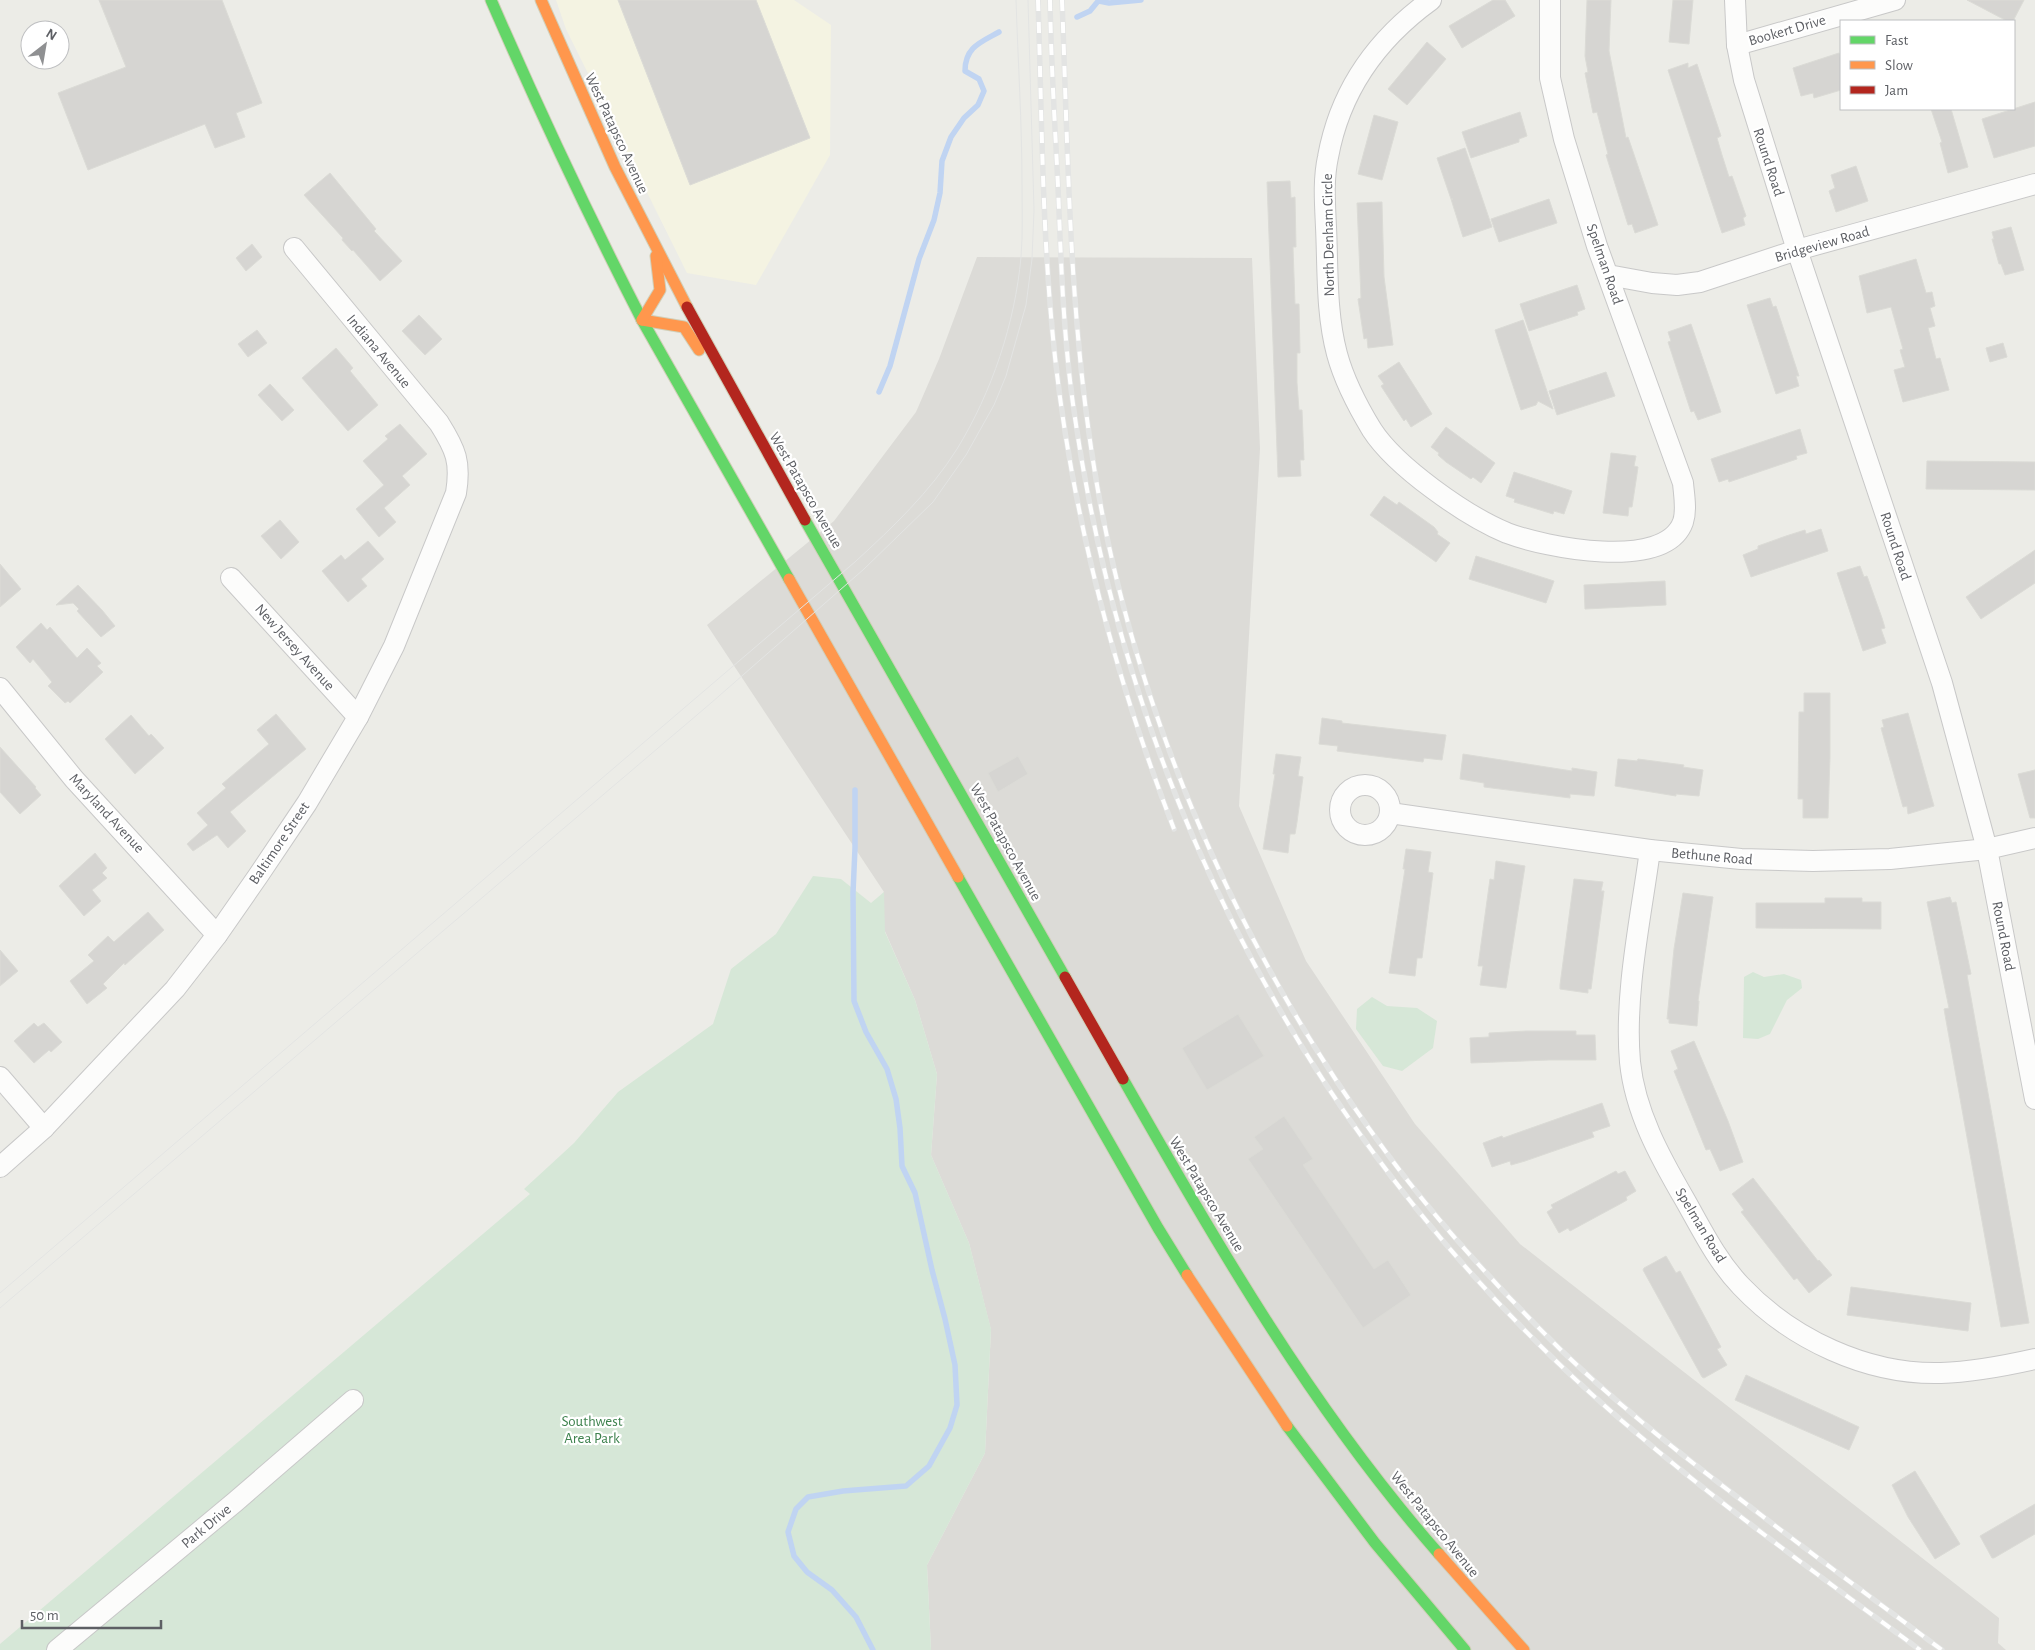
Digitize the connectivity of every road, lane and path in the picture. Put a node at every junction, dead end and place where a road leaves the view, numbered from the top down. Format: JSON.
{"nodes":[{"id":1,"x":491,"y":0,"type":"edge"},
{"id":2,"x":541,"y":0,"type":"edge"},
{"id":3,"x":1431,"y":0,"type":"edge"},
{"id":4,"x":1550,"y":0,"type":"edge"},
{"id":5,"x":1735,"y":0,"type":"edge"},
{"id":6,"x":1895,"y":0,"type":"edge"},
{"id":7,"x":1737,"y":44,"type":"junction"},
{"id":8,"x":2035,"y":184,"type":"edge"},
{"id":9,"x":654,"y":244,"type":"junction"},
{"id":10,"x":294,"y":248,"type":"dead end"},
{"id":11,"x":1797,"y":250,"type":"junction"},
{"id":12,"x":1608,"y":275,"type":"junction"},
{"id":13,"x":642,"y":320,"type":"junction"},
{"id":14,"x":768,"y":455,"type":"junction"},
{"id":15,"x":456,"y":458,"type":"joint"},
{"id":16,"x":1683,"y":522,"type":"joint"},
{"id":17,"x":231,"y":578,"type":"dead end"},
{"id":18,"x":0,"y":688,"type":"edge"},
{"id":19,"x":358,"y":717,"type":"junction"},
{"id":20,"x":1390,"y":813,"type":"dead end"},
{"id":21,"x":2035,"y":838,"type":"edge"},
{"id":22,"x":1988,"y":849,"type":"junction"},
{"id":23,"x":1650,"y":850,"type":"junction"},
{"id":24,"x":217,"y":935,"type":"junction"},
{"id":25,"x":0,"y":1077,"type":"edge"},
{"id":26,"x":2035,"y":1099,"type":"edge"},
{"id":27,"x":44,"y":1128,"type":"junction"},
{"id":28,"x":0,"y":1167,"type":"edge"},
{"id":29,"x":2035,"y":1359,"type":"edge"},
{"id":30,"x":353,"y":1400,"type":"dead end"},
{"id":31,"x":56,"y":1650,"type":"edge"},
{"id":32,"x":1465,"y":1650,"type":"edge"},
{"id":33,"x":1524,"y":1650,"type":"edge"}],
"edges":[{"from":1,"to":13,"type":"main road"},
{"from":2,"to":9,"type":"main road","name":"West Patapsco Avenue"},
{"from":3,"to":16,"type":"street","name":"North Denham Circle"},
{"from":4,"to":12,"type":"street","name":"Spelman Road"},
{"from":5,"to":7,"type":"street","name":"Round Road"},
{"from":6,"to":7,"type":"street","name":"Bookert Drive"},
{"from":7,"to":11,"type":"street","name":"Round Road"},
{"from":8,"to":11,"type":"street","name":"Bridgeview Road"},
{"from":9,"to":13,"type":"main road"},
{"from":9,"to":14,"type":"main road","name":"West Patapsco Avenue"},
{"from":10,"to":15,"type":"street","name":"Indiana Avenue"},
{"from":11,"to":12,"type":"street","name":"Bridgeview Road"},
{"from":11,"to":22,"type":"street","name":"Round Road"},
{"from":12,"to":16,"type":"street","name":"Spelman Road"},
{"from":13,"to":14,"type":"main road"},
{"from":13,"to":32,"type":"main road"},
{"from":14,"to":33,"type":"main road","name":"West Patapsco Avenue"},
{"from":15,"to":19,"type":"street","name":"Baltimore Street"},
{"from":17,"to":19,"type":"street","name":"New Jersey Avenue"},
{"from":18,"to":24,"type":"street","name":"Maryland Avenue"},
{"from":19,"to":24,"type":"street","name":"Baltimore Street"},
{"from":20,"to":23,"type":"street","name":"Bethune Road"},
{"from":21,"to":22,"type":"street","name":"Bethune Road"},
{"from":22,"to":23,"type":"street","name":"Bethune Road"},
{"from":22,"to":26,"type":"street","name":"Round Road"},
{"from":23,"to":29,"type":"street","name":"Spelman Road"},
{"from":24,"to":27,"type":"street","name":"Baltimore Street"},
{"from":25,"to":27,"type":"street"},
{"from":27,"to":28,"type":"street","name":"Baltimore Street"},
{"from":30,"to":31,"type":"street","name":"Park Drive"}]}
